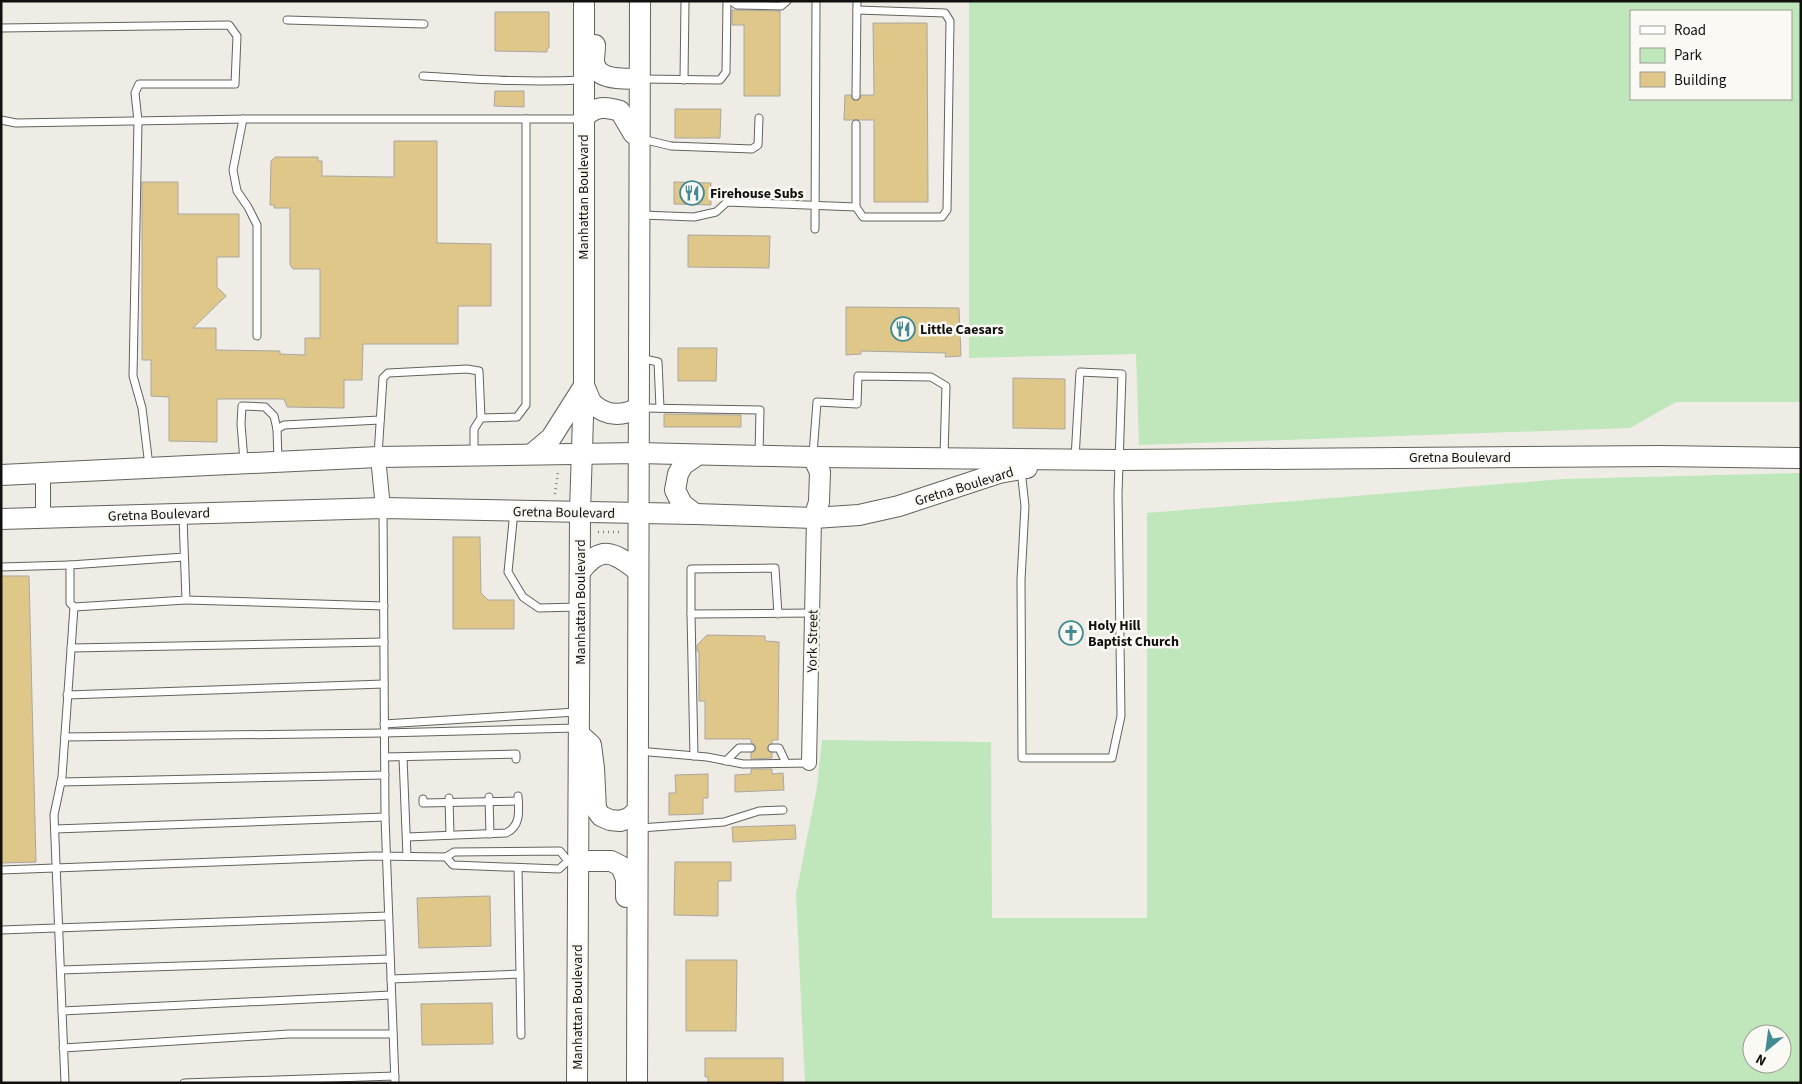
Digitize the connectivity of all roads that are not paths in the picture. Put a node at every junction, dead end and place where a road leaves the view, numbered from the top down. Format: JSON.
{"nodes":[{"id":1,"x":584,"y":1,"type":"edge"},
{"id":2,"x":593,"y":1,"type":"edge"},
{"id":3,"x":640,"y":1,"type":"edge"},
{"id":4,"x":685,"y":1,"type":"edge"},
{"id":5,"x":727,"y":1,"type":"edge"},
{"id":6,"x":731,"y":1,"type":"edge"},
{"id":7,"x":788,"y":1,"type":"edge"},
{"id":8,"x":816,"y":1,"type":"edge"},
{"id":9,"x":857,"y":1,"type":"edge"},
{"id":10,"x":857,"y":10,"type":"junction"},
{"id":11,"x":287,"y":20,"type":"dead end"},
{"id":12,"x":424,"y":24,"type":"dead end"},
{"id":13,"x":1,"y":28,"type":"edge"},
{"id":14,"x":424,"y":76,"type":"dead end"},
{"id":15,"x":640,"y":79,"type":"junction"},
{"id":16,"x":584,"y":80,"type":"junction"},
{"id":17,"x":684,"y":80,"type":"junction"},
{"id":18,"x":856,"y":96,"type":"dead end"},
{"id":19,"x":759,"y":118,"type":"dead end"},
{"id":20,"x":243,"y":119,"type":"junction"},
{"id":21,"x":526,"y":119,"type":"junction"},
{"id":22,"x":583,"y":119,"type":"junction"},
{"id":23,"x":1,"y":120,"type":"edge"},
{"id":24,"x":138,"y":121,"type":"junction"},
{"id":25,"x":856,"y":124,"type":"dead end"},
{"id":26,"x":639,"y":138,"type":"junction"},
{"id":27,"x":814,"y":206,"type":"junction"},
{"id":28,"x":856,"y":207,"type":"junction"},
{"id":29,"x":639,"y":215,"type":"junction"},
{"id":30,"x":815,"y":228,"type":"dead end"},
{"id":31,"x":257,"y":336,"type":"dead end"},
{"id":32,"x":638,"y":358,"type":"junction"},
{"id":33,"x":584,"y":386,"type":"junction"},
{"id":34,"x":638,"y":408,"type":"junction"},
{"id":35,"x":660,"y":408,"type":"junction"},
{"id":36,"x":481,"y":418,"type":"junction"},
{"id":37,"x":380,"y":420,"type":"junction"},
{"id":38,"x":277,"y":429,"type":"junction"},
{"id":39,"x":638,"y":453,"type":"junction"},
{"id":40,"x":532,"y":454,"type":"junction"},
{"id":41,"x":581,"y":454,"type":"junction"},
{"id":42,"x":474,"y":455,"type":"junction"},
{"id":43,"x":696,"y":456,"type":"junction"},
{"id":44,"x":759,"y":456,"type":"junction"},
{"id":45,"x":378,"y":457,"type":"junction"},
{"id":46,"x":813,"y":457,"type":"junction"},
{"id":47,"x":944,"y":458,"type":"junction"},
{"id":48,"x":1801,"y":458,"type":"edge"},
{"id":49,"x":1075,"y":459,"type":"junction"},
{"id":50,"x":1119,"y":460,"type":"junction"},
{"id":51,"x":278,"y":462,"type":"junction"},
{"id":52,"x":244,"y":464,"type":"junction"},
{"id":53,"x":149,"y":468,"type":"junction"},
{"id":54,"x":1021,"y":469,"type":"junction"},
{"id":55,"x":43,"y":473,"type":"junction"},
{"id":56,"x":1,"y":475,"type":"edge"},
{"id":57,"x":383,"y":508,"type":"junction"},
{"id":58,"x":514,"y":511,"type":"junction"},
{"id":59,"x":580,"y":512,"type":"junction"},
{"id":60,"x":638,"y":513,"type":"junction"},
{"id":61,"x":182,"y":514,"type":"junction"},
{"id":62,"x":695,"y":514,"type":"junction"},
{"id":63,"x":43,"y":518,"type":"junction"},
{"id":64,"x":814,"y":518,"type":"junction"},
{"id":65,"x":1,"y":519,"type":"edge"},
{"id":66,"x":184,"y":557,"type":"junction"},
{"id":67,"x":70,"y":565,"type":"junction"},
{"id":68,"x":1,"y":567,"type":"edge"},
{"id":69,"x":638,"y":571,"type":"junction"},
{"id":70,"x":580,"y":572,"type":"junction"},
{"id":71,"x":186,"y":600,"type":"junction"},
{"id":72,"x":384,"y":606,"type":"junction"},
{"id":73,"x":74,"y":607,"type":"junction"},
{"id":74,"x":580,"y":607,"type":"junction"},
{"id":75,"x":812,"y":613,"type":"junction"},
{"id":76,"x":692,"y":614,"type":"junction"},
{"id":77,"x":778,"y":614,"type":"junction"},
{"id":78,"x":384,"y":642,"type":"junction"},
{"id":79,"x":71,"y":648,"type":"junction"},
{"id":80,"x":384,"y":684,"type":"junction"},
{"id":81,"x":68,"y":695,"type":"junction"},
{"id":82,"x":384,"y":724,"type":"junction"},
{"id":83,"x":579,"y":725,"type":"junction"},
{"id":84,"x":384,"y":733,"type":"junction"},
{"id":85,"x":64,"y":737,"type":"junction"},
{"id":86,"x":751,"y":748,"type":"dead end"},
{"id":87,"x":772,"y":748,"type":"dead end"},
{"id":88,"x":638,"y":750,"type":"junction"},
{"id":89,"x":694,"y":756,"type":"junction"},
{"id":90,"x":385,"y":757,"type":"junction"},
{"id":91,"x":403,"y":757,"type":"junction"},
{"id":92,"x":516,"y":759,"type":"dead end"},
{"id":93,"x":726,"y":761,"type":"junction"},
{"id":94,"x":786,"y":763,"type":"junction"},
{"id":95,"x":809,"y":763,"type":"joint"},
{"id":96,"x":385,"y":775,"type":"junction"},
{"id":97,"x":60,"y":782,"type":"junction"},
{"id":98,"x":489,"y":799,"type":"junction"},
{"id":99,"x":449,"y":800,"type":"junction"},
{"id":100,"x":423,"y":801,"type":"dead end"},
{"id":101,"x":783,"y":810,"type":"dead end"},
{"id":102,"x":386,"y":816,"type":"junction"},
{"id":103,"x":637,"y":820,"type":"junction"},
{"id":104,"x":55,"y":829,"type":"junction"},
{"id":105,"x":490,"y":834,"type":"junction"},
{"id":106,"x":450,"y":835,"type":"junction"},
{"id":107,"x":407,"y":837,"type":"junction"},
{"id":108,"x":386,"y":856,"type":"junction"},
{"id":109,"x":407,"y":856,"type":"junction"},
{"id":110,"x":446,"y":857,"type":"junction"},
{"id":111,"x":573,"y":861,"type":"junction"},
{"id":112,"x":57,"y":868,"type":"junction"},
{"id":113,"x":518,"y":868,"type":"junction"},
{"id":114,"x":1,"y":870,"type":"edge"},
{"id":115,"x":388,"y":916,"type":"junction"},
{"id":116,"x":59,"y":929,"type":"junction"},
{"id":117,"x":1,"y":930,"type":"edge"},
{"id":118,"x":390,"y":960,"type":"junction"},
{"id":119,"x":61,"y":970,"type":"junction"},
{"id":120,"x":636,"y":972,"type":"junction"},
{"id":121,"x":520,"y":974,"type":"junction"},
{"id":122,"x":391,"y":979,"type":"junction"},
{"id":123,"x":392,"y":995,"type":"junction"},
{"id":124,"x":62,"y":1011,"type":"junction"},
{"id":125,"x":393,"y":1034,"type":"junction"},
{"id":126,"x":521,"y":1035,"type":"dead end"},
{"id":127,"x":64,"y":1048,"type":"junction"},
{"id":128,"x":395,"y":1079,"type":"edge"},
{"id":129,"x":65,"y":1083,"type":"edge"},
{"id":130,"x":184,"y":1083,"type":"edge"},
{"id":131,"x":577,"y":1083,"type":"edge"},
{"id":132,"x":637,"y":1083,"type":"edge"}],
"edges":[{"from":1,"to":16,"type":"street","name":"Manhattan Boulevard"},
{"from":2,"to":15,"type":"street"},
{"from":3,"to":15,"type":"street"},
{"from":4,"to":17,"type":"lane"},
{"from":5,"to":17,"type":"lane"},
{"from":6,"to":7,"type":"lane"},
{"from":8,"to":27,"type":"lane"},
{"from":9,"to":10,"type":"lane"},
{"from":10,"to":18,"type":"lane"},
{"from":10,"to":28,"type":"lane"},
{"from":11,"to":12,"type":"lane"},
{"from":13,"to":24,"type":"lane"},
{"from":14,"to":16,"type":"lane"},
{"from":15,"to":17,"type":"lane"},
{"from":15,"to":26,"type":"street"},
{"from":16,"to":22,"type":"street","name":"Manhattan Boulevard"},
{"from":19,"to":26,"type":"lane"},
{"from":20,"to":21,"type":"lane"},
{"from":20,"to":24,"type":"lane"},
{"from":20,"to":31,"type":"lane"},
{"from":21,"to":22,"type":"lane"},
{"from":21,"to":36,"type":"lane"},
{"from":22,"to":26,"type":"street"},
{"from":22,"to":33,"type":"street","name":"Manhattan Boulevard"},
{"from":23,"to":24,"type":"lane"},
{"from":24,"to":53,"type":"lane"},
{"from":25,"to":28,"type":"lane"},
{"from":26,"to":29,"type":"street"},
{"from":27,"to":28,"type":"lane"},
{"from":27,"to":29,"type":"lane"},
{"from":27,"to":30,"type":"lane"},
{"from":29,"to":32,"type":"street"},
{"from":32,"to":34,"type":"street"},
{"from":32,"to":35,"type":"lane"},
{"from":33,"to":34,"type":"street"},
{"from":33,"to":40,"type":"street"},
{"from":33,"to":41,"type":"street","name":"Manhattan Boulevard"},
{"from":34,"to":35,"type":"lane"},
{"from":34,"to":39,"type":"street"},
{"from":35,"to":44,"type":"lane"},
{"from":36,"to":37,"type":"lane"},
{"from":36,"to":42,"type":"lane"},
{"from":37,"to":38,"type":"lane"},
{"from":37,"to":45,"type":"lane"},
{"from":38,"to":51,"type":"lane"},
{"from":38,"to":52,"type":"lane"},
{"from":39,"to":41,"type":"street","name":"Gretna Boulevard"},
{"from":39,"to":43,"type":"street","name":"Gretna Boulevard"},
{"from":39,"to":60,"type":"street"},
{"from":40,"to":41,"type":"street","name":"Gretna Boulevard"},
{"from":40,"to":42,"type":"street","name":"Gretna Boulevard"},
{"from":41,"to":59,"type":"street","name":"Manhattan Boulevard"},
{"from":42,"to":45,"type":"street","name":"Gretna Boulevard"},
{"from":43,"to":44,"type":"street","name":"Gretna Boulevard"},
{"from":43,"to":62,"type":"street"},
{"from":44,"to":46,"type":"street","name":"Gretna Boulevard"},
{"from":45,"to":51,"type":"street","name":"Gretna Boulevard"},
{"from":45,"to":57,"type":"street"},
{"from":46,"to":47,"type":"street","name":"Gretna Boulevard"},
{"from":46,"to":47,"type":"lane"},
{"from":46,"to":64,"type":"street"},
{"from":47,"to":49,"type":"street","name":"Gretna Boulevard"},
{"from":48,"to":50,"type":"street","name":"Gretna Boulevard"},
{"from":49,"to":50,"type":"street","name":"Gretna Boulevard"},
{"from":49,"to":50,"type":"lane"},
{"from":50,"to":54,"type":"street","name":"Gretna Boulevard"},
{"from":50,"to":54,"type":"lane"},
{"from":51,"to":52,"type":"street","name":"Gretna Boulevard"},
{"from":52,"to":53,"type":"street","name":"Gretna Boulevard"},
{"from":53,"to":55,"type":"street","name":"Gretna Boulevard"},
{"from":54,"to":64,"type":"street","name":"Gretna Boulevard"},
{"from":55,"to":56,"type":"street","name":"Gretna Boulevard"},
{"from":55,"to":63,"type":"street"},
{"from":57,"to":58,"type":"street","name":"Gretna Boulevard"},
{"from":57,"to":61,"type":"street","name":"Gretna Boulevard"},
{"from":57,"to":72,"type":"lane"},
{"from":58,"to":59,"type":"street","name":"Gretna Boulevard"},
{"from":58,"to":74,"type":"lane"},
{"from":59,"to":60,"type":"street","name":"Gretna Boulevard"},
{"from":59,"to":70,"type":"street","name":"Manhattan Boulevard"},
{"from":60,"to":62,"type":"street","name":"Gretna Boulevard"},
{"from":60,"to":69,"type":"street"},
{"from":61,"to":63,"type":"street","name":"Gretna Boulevard"},
{"from":61,"to":66,"type":"lane"},
{"from":62,"to":64,"type":"street","name":"Gretna Boulevard"},
{"from":63,"to":65,"type":"street","name":"Gretna Boulevard"},
{"from":64,"to":75,"type":"street","name":"York Street"},
{"from":66,"to":67,"type":"lane"},
{"from":66,"to":71,"type":"lane"},
{"from":67,"to":68,"type":"lane"},
{"from":67,"to":73,"type":"lane"},
{"from":69,"to":70,"type":"street"},
{"from":69,"to":88,"type":"street"},
{"from":70,"to":74,"type":"street","name":"Manhattan Boulevard"},
{"from":71,"to":72,"type":"lane"},
{"from":71,"to":73,"type":"lane"},
{"from":72,"to":78,"type":"lane"},
{"from":73,"to":79,"type":"lane"},
{"from":74,"to":83,"type":"street","name":"Manhattan Boulevard"},
{"from":75,"to":77,"type":"lane"},
{"from":75,"to":95,"type":"street","name":"York Street"},
{"from":76,"to":77,"type":"lane"},
{"from":76,"to":77,"type":"lane"},
{"from":76,"to":89,"type":"lane"},
{"from":78,"to":79,"type":"lane"},
{"from":78,"to":80,"type":"lane"},
{"from":79,"to":81,"type":"lane"},
{"from":80,"to":81,"type":"lane"},
{"from":80,"to":82,"type":"lane"},
{"from":81,"to":85,"type":"lane"},
{"from":82,"to":83,"type":"lane"},
{"from":82,"to":84,"type":"lane"},
{"from":83,"to":84,"type":"lane"},
{"from":83,"to":103,"type":"street"},
{"from":83,"to":111,"type":"street","name":"Manhattan Boulevard"},
{"from":84,"to":85,"type":"lane"},
{"from":84,"to":90,"type":"lane"},
{"from":85,"to":97,"type":"lane"},
{"from":86,"to":93,"type":"lane"},
{"from":87,"to":94,"type":"lane"},
{"from":88,"to":89,"type":"lane"},
{"from":88,"to":103,"type":"street"},
{"from":89,"to":93,"type":"lane"},
{"from":90,"to":91,"type":"lane"},
{"from":90,"to":96,"type":"lane"},
{"from":91,"to":92,"type":"lane"},
{"from":91,"to":107,"type":"lane"},
{"from":93,"to":94,"type":"lane"},
{"from":94,"to":95,"type":"lane"},
{"from":96,"to":97,"type":"lane"},
{"from":96,"to":102,"type":"lane"},
{"from":97,"to":104,"type":"lane"},
{"from":98,"to":99,"type":"lane"},
{"from":98,"to":105,"type":"lane"},
{"from":98,"to":105,"type":"lane"},
{"from":99,"to":100,"type":"lane"},
{"from":99,"to":106,"type":"lane"},
{"from":101,"to":103,"type":"lane"},
{"from":102,"to":104,"type":"lane"},
{"from":102,"to":108,"type":"lane"},
{"from":103,"to":120,"type":"street"},
{"from":104,"to":112,"type":"lane"},
{"from":105,"to":106,"type":"lane"},
{"from":106,"to":107,"type":"lane"},
{"from":107,"to":109,"type":"lane"},
{"from":108,"to":109,"type":"lane"},
{"from":108,"to":112,"type":"lane"},
{"from":108,"to":115,"type":"lane"},
{"from":109,"to":110,"type":"lane"},
{"from":110,"to":111,"type":"lane"},
{"from":110,"to":113,"type":"lane"},
{"from":111,"to":113,"type":"lane"},
{"from":111,"to":120,"type":"street"},
{"from":111,"to":131,"type":"street","name":"Manhattan Boulevard"},
{"from":112,"to":114,"type":"lane"},
{"from":112,"to":116,"type":"lane"},
{"from":113,"to":121,"type":"lane"},
{"from":115,"to":116,"type":"lane"},
{"from":115,"to":118,"type":"lane"},
{"from":116,"to":117,"type":"lane"},
{"from":116,"to":119,"type":"lane"},
{"from":118,"to":119,"type":"lane"},
{"from":118,"to":122,"type":"lane"},
{"from":119,"to":124,"type":"lane"},
{"from":120,"to":132,"type":"street"},
{"from":121,"to":122,"type":"lane"},
{"from":121,"to":126,"type":"lane"},
{"from":122,"to":123,"type":"lane"},
{"from":123,"to":124,"type":"lane"},
{"from":123,"to":125,"type":"lane"},
{"from":124,"to":127,"type":"lane"},
{"from":125,"to":127,"type":"lane"},
{"from":125,"to":128,"type":"lane"},
{"from":127,"to":129,"type":"lane"},
{"from":128,"to":130,"type":"lane"}]}
